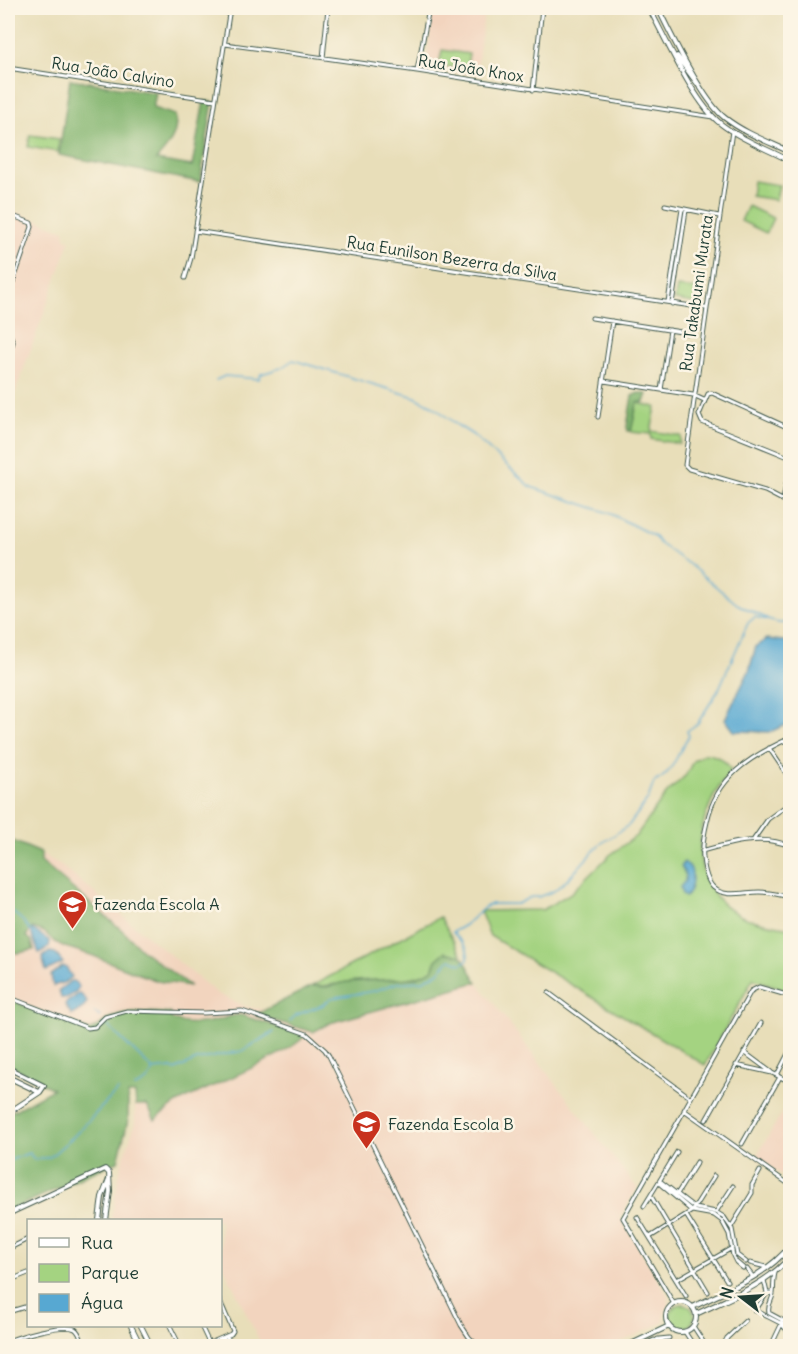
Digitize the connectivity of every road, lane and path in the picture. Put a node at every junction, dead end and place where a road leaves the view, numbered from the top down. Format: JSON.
{"nodes":[{"id":1,"x":230,"y":8,"type":"edge"},
{"id":2,"x":328,"y":8,"type":"edge"},
{"id":3,"x":429,"y":8,"type":"edge"},
{"id":4,"x":542,"y":8,"type":"edge"},
{"id":5,"x":650,"y":8,"type":"edge"},
{"id":6,"x":658,"y":8,"type":"edge"},
{"id":7,"x":670,"y":32,"type":"junction"},
{"id":8,"x":664,"y":35,"type":"junction"},
{"id":9,"x":225,"y":44,"type":"junction"},
{"id":10,"x":674,"y":52,"type":"junction"},
{"id":11,"x":323,"y":57,"type":"junction"},
{"id":12,"x":8,"y":68,"type":"edge"},
{"id":13,"x":417,"y":71,"type":"junction"},
{"id":14,"x":701,"y":85,"type":"junction"},
{"id":15,"x":533,"y":90,"type":"junction"},
{"id":16,"x":215,"y":100,"type":"junction"},
{"id":17,"x":713,"y":117,"type":"junction"},
{"id":18,"x":732,"y":131,"type":"junction"},
{"id":19,"x":790,"y":152,"type":"edge"},
{"id":20,"x":790,"y":161,"type":"edge"},
{"id":21,"x":665,"y":205,"type":"dead end"},
{"id":22,"x":684,"y":209,"type":"junction"},
{"id":23,"x":8,"y":214,"type":"edge"},
{"id":24,"x":719,"y":216,"type":"junction"},
{"id":25,"x":195,"y":231,"type":"junction"},
{"id":26,"x":185,"y":278,"type":"dead end"},
{"id":27,"x":9,"y":286,"type":"edge"},
{"id":28,"x":8,"y":297,"type":"edge"},
{"id":29,"x":670,"y":303,"type":"junction"},
{"id":30,"x":705,"y":308,"type":"junction"},
{"id":31,"x":592,"y":318,"type":"dead end"},
{"id":32,"x":612,"y":321,"type":"junction"},
{"id":33,"x":8,"y":329,"type":"edge"},
{"id":34,"x":670,"y":330,"type":"junction"},
{"id":35,"x":694,"y":334,"type":"dead end"},
{"id":36,"x":8,"y":359,"type":"edge"},
{"id":37,"x":604,"y":381,"type":"junction"},
{"id":38,"x":695,"y":385,"type":"junction"},
{"id":39,"x":661,"y":390,"type":"junction"},
{"id":40,"x":678,"y":393,"type":"junction"},
{"id":41,"x":686,"y":394,"type":"junction"},
{"id":42,"x":694,"y":396,"type":"junction"},
{"id":43,"x":704,"y":400,"type":"junction"},
{"id":44,"x":598,"y":417,"type":"dead end"},
{"id":45,"x":789,"y":428,"type":"edge"},
{"id":46,"x":786,"y":456,"type":"dead end"},
{"id":47,"x":790,"y":465,"type":"edge"},
{"id":48,"x":783,"y":500,"type":"junction"},
{"id":49,"x":790,"y":504,"type":"edge"},
{"id":50,"x":790,"y":738,"type":"edge"},
{"id":51,"x":769,"y":748,"type":"junction"},
{"id":52,"x":790,"y":778,"type":"edge"},
{"id":53,"x":790,"y":803,"type":"edge"},
{"id":54,"x":754,"y":840,"type":"junction"},
{"id":55,"x":790,"y":846,"type":"edge"},
{"id":56,"x":702,"y":851,"type":"junction"},
{"id":57,"x":790,"y":897,"type":"edge"},
{"id":58,"x":549,"y":993,"type":"dead end"},
{"id":59,"x":790,"y":996,"type":"edge"},
{"id":60,"x":8,"y":997,"type":"edge"},
{"id":61,"x":761,"y":1023,"type":"dead end"},
{"id":62,"x":790,"y":1050,"type":"edge"},
{"id":63,"x":744,"y":1052,"type":"junction"},
{"id":64,"x":736,"y":1065,"type":"junction"},
{"id":65,"x":8,"y":1068,"type":"edge"},
{"id":66,"x":776,"y":1075,"type":"junction"},
{"id":67,"x":8,"y":1077,"type":"edge"},
{"id":68,"x":790,"y":1082,"type":"edge"},
{"id":69,"x":40,"y":1092,"type":"junction"},
{"id":70,"x":691,"y":1098,"type":"junction"},
{"id":71,"x":684,"y":1110,"type":"junction"},
{"id":72,"x":8,"y":1113,"type":"edge"},
{"id":73,"x":706,"y":1120,"type":"dead end"},
{"id":74,"x":742,"y":1144,"type":"dead end"},
{"id":75,"x":677,"y":1152,"type":"dead end"},
{"id":76,"x":697,"y":1162,"type":"dead end"},
{"id":77,"x":760,"y":1171,"type":"dead end"},
{"id":78,"x":714,"y":1176,"type":"dead end"},
{"id":79,"x":109,"y":1178,"type":"junction"},
{"id":80,"x":659,"y":1182,"type":"junction"},
{"id":81,"x":790,"y":1185,"type":"edge"},
{"id":82,"x":733,"y":1186,"type":"dead end"},
{"id":83,"x":677,"y":1195,"type":"junction"},
{"id":84,"x":651,"y":1196,"type":"junction"},
{"id":85,"x":644,"y":1206,"type":"dead end"},
{"id":86,"x":693,"y":1209,"type":"junction"},
{"id":87,"x":716,"y":1212,"type":"junction"},
{"id":88,"x":8,"y":1214,"type":"edge"},
{"id":89,"x":686,"y":1215,"type":"junction"},
{"id":90,"x":637,"y":1217,"type":"dead end"},
{"id":91,"x":99,"y":1219,"type":"edge"},
{"id":92,"x":106,"y":1219,"type":"edge"},
{"id":93,"x":668,"y":1226,"type":"junction"},
{"id":94,"x":731,"y":1227,"type":"junction"},
{"id":95,"x":650,"y":1237,"type":"junction"},
{"id":96,"x":27,"y":1240,"type":"edge"},
{"id":97,"x":790,"y":1246,"type":"edge"},
{"id":98,"x":733,"y":1247,"type":"junction"},
{"id":99,"x":8,"y":1249,"type":"edge"},
{"id":100,"x":790,"y":1257,"type":"edge"},
{"id":101,"x":713,"y":1259,"type":"junction"},
{"id":102,"x":783,"y":1265,"type":"junction"},
{"id":103,"x":770,"y":1267,"type":"junction"},
{"id":104,"x":694,"y":1269,"type":"junction"},
{"id":105,"x":790,"y":1270,"type":"edge"},
{"id":106,"x":27,"y":1273,"type":"edge"},
{"id":107,"x":775,"y":1273,"type":"junction"},
{"id":108,"x":753,"y":1278,"type":"junction"},
{"id":109,"x":676,"y":1280,"type":"junction"},
{"id":110,"x":764,"y":1280,"type":"junction"},
{"id":111,"x":8,"y":1281,"type":"edge"},
{"id":112,"x":727,"y":1281,"type":"dead end"},
{"id":113,"x":744,"y":1291,"type":"junction"},
{"id":114,"x":708,"y":1292,"type":"dead end"},
{"id":115,"x":767,"y":1293,"type":"junction"},
{"id":116,"x":773,"y":1293,"type":"junction"},
{"id":117,"x":686,"y":1296,"type":"dead end"},
{"id":118,"x":674,"y":1304,"type":"junction"},
{"id":119,"x":222,"y":1305,"type":"edge"},
{"id":120,"x":27,"y":1306,"type":"edge"},
{"id":121,"x":693,"y":1308,"type":"junction"},
{"id":122,"x":755,"y":1311,"type":"junction"},
{"id":123,"x":8,"y":1312,"type":"edge"},
{"id":124,"x":696,"y":1314,"type":"junction"},
{"id":125,"x":745,"y":1321,"type":"dead end"},
{"id":126,"x":782,"y":1323,"type":"junction"},
{"id":127,"x":669,"y":1326,"type":"junction"},
{"id":128,"x":693,"y":1326,"type":"junction"},
{"id":129,"x":790,"y":1326,"type":"edge"},
{"id":130,"x":46,"y":1327,"type":"edge"},
{"id":131,"x":131,"y":1327,"type":"edge"},
{"id":132,"x":141,"y":1327,"type":"edge"},
{"id":133,"x":170,"y":1327,"type":"edge"},
{"id":134,"x":201,"y":1327,"type":"edge"},
{"id":135,"x":48,"y":1330,"type":"junction"},
{"id":136,"x":685,"y":1332,"type":"junction"},
{"id":137,"x":790,"y":1333,"type":"edge"},
{"id":138,"x":225,"y":1337,"type":"junction"},
{"id":139,"x":669,"y":1338,"type":"dead end"},
{"id":140,"x":8,"y":1341,"type":"edge"},
{"id":141,"x":656,"y":1342,"type":"edge"},
{"id":142,"x":209,"y":1343,"type":"junction"},
{"id":143,"x":662,"y":1345,"type":"edge"},
{"id":144,"x":84,"y":1347,"type":"edge"},
{"id":145,"x":141,"y":1347,"type":"edge"},
{"id":146,"x":151,"y":1347,"type":"edge"},
{"id":147,"x":180,"y":1347,"type":"edge"},
{"id":148,"x":203,"y":1347,"type":"edge"},
{"id":149,"x":231,"y":1347,"type":"edge"},
{"id":150,"x":478,"y":1347,"type":"edge"},
{"id":151,"x":627,"y":1347,"type":"edge"},
{"id":152,"x":641,"y":1347,"type":"edge"},
{"id":153,"x":648,"y":1347,"type":"edge"},
{"id":154,"x":694,"y":1347,"type":"edge"},
{"id":155,"x":706,"y":1347,"type":"edge"},
{"id":156,"x":723,"y":1347,"type":"edge"},
{"id":157,"x":771,"y":1347,"type":"edge"}],
"edges":[{"from":1,"to":9,"type":"street"},
{"from":2,"to":11,"type":"street"},
{"from":3,"to":13,"type":"street"},
{"from":4,"to":15,"type":"street"},
{"from":5,"to":8,"type":"street"},
{"from":6,"to":7,"type":"street"},
{"from":7,"to":8,"type":"street"},
{"from":7,"to":14,"type":"street"},
{"from":8,"to":10,"type":"street"},
{"from":9,"to":11,"type":"street","name":"Rua João Knox"},
{"from":9,"to":16,"type":"street"},
{"from":10,"to":14,"type":"street"},
{"from":10,"to":17,"type":"street"},
{"from":11,"to":13,"type":"street","name":"Rua João Knox"},
{"from":12,"to":16,"type":"street","name":"Rua João Calvino"},
{"from":13,"to":15,"type":"street","name":"Rua João Knox"},
{"from":14,"to":19,"type":"street"},
{"from":15,"to":17,"type":"street","name":"Rua João Knox"},
{"from":16,"to":25,"type":"street"},
{"from":17,"to":18,"type":"street"},
{"from":18,"to":20,"type":"street"},
{"from":18,"to":24,"type":"street","name":"Rua Takabumi Murata"},
{"from":21,"to":22,"type":"street"},
{"from":22,"to":24,"type":"street"},
{"from":22,"to":29,"type":"street"},
{"from":23,"to":27,"type":"street"},
{"from":24,"to":30,"type":"street","name":"Rua Takabumi Murata"},
{"from":25,"to":26,"type":"street"},
{"from":25,"to":29,"type":"street","name":"Rua Eunilson Bezerra da Silva"},
{"from":27,"to":28,"type":"street"},
{"from":29,"to":30,"type":"street","name":"Rua Eunilson Bezerra da Silva"},
{"from":30,"to":38,"type":"street","name":"Rua Takabumi Murata"},
{"from":31,"to":32,"type":"street"},
{"from":32,"to":34,"type":"street"},
{"from":32,"to":37,"type":"street"},
{"from":33,"to":36,"type":"street"},
{"from":34,"to":35,"type":"street"},
{"from":34,"to":39,"type":"street"},
{"from":37,"to":39,"type":"street"},
{"from":37,"to":44,"type":"street"},
{"from":38,"to":41,"type":"street"},
{"from":38,"to":42,"type":"street","name":"Rua Takabumi Murata"},
{"from":39,"to":40,"type":"street"},
{"from":40,"to":41,"type":"street"},
{"from":40,"to":42,"type":"street"},
{"from":41,"to":42,"type":"street"},
{"from":42,"to":43,"type":"street"},
{"from":42,"to":48,"type":"street","name":"Rua Takabumi Murata"},
{"from":43,"to":45,"type":"street"},
{"from":43,"to":46,"type":"street"},
{"from":47,"to":48,"type":"street"},
{"from":48,"to":49,"type":"street"},
{"from":50,"to":51,"type":"street"},
{"from":51,"to":52,"type":"street"},
{"from":51,"to":56,"type":"street"},
{"from":53,"to":54,"type":"street"},
{"from":54,"to":55,"type":"street"},
{"from":54,"to":56,"type":"street"},
{"from":56,"to":57,"type":"street"},
{"from":58,"to":70,"type":"street"},
{"from":59,"to":70,"type":"street"},
{"from":60,"to":150,"type":"street"},
{"from":61,"to":63,"type":"street"},
{"from":62,"to":66,"type":"street"},
{"from":63,"to":64,"type":"street"},
{"from":63,"to":66,"type":"street"},
{"from":64,"to":66,"type":"street"},
{"from":64,"to":73,"type":"street"},
{"from":65,"to":69,"type":"street"},
{"from":66,"to":68,"type":"street"},
{"from":66,"to":74,"type":"street"},
{"from":67,"to":69,"type":"street"},
{"from":69,"to":72,"type":"street"},
{"from":70,"to":71,"type":"street"},
{"from":71,"to":81,"type":"street"},
{"from":71,"to":118,"type":"street"},
{"from":75,"to":80,"type":"street"},
{"from":76,"to":83,"type":"street"},
{"from":77,"to":94,"type":"street"},
{"from":78,"to":86,"type":"street"},
{"from":79,"to":88,"type":"street"},
{"from":79,"to":91,"type":"street"},
{"from":79,"to":92,"type":"street"},
{"from":80,"to":83,"type":"street"},
{"from":80,"to":84,"type":"street"},
{"from":82,"to":87,"type":"street"},
{"from":83,"to":86,"type":"street"},
{"from":84,"to":85,"type":"street"},
{"from":84,"to":93,"type":"street"},
{"from":86,"to":87,"type":"street"},
{"from":86,"to":89,"type":"street"},
{"from":86,"to":98,"type":"street"},
{"from":87,"to":94,"type":"street"},
{"from":89,"to":93,"type":"street"},
{"from":89,"to":101,"type":"street"},
{"from":90,"to":95,"type":"street"},
{"from":93,"to":95,"type":"street"},
{"from":93,"to":104,"type":"street"},
{"from":94,"to":98,"type":"street"},
{"from":95,"to":109,"type":"street"},
{"from":96,"to":99,"type":"street"},
{"from":97,"to":103,"type":"street"},
{"from":98,"to":101,"type":"street"},
{"from":98,"to":103,"type":"street"},
{"from":98,"to":108,"type":"street"},
{"from":100,"to":102,"type":"street"},
{"from":101,"to":104,"type":"street"},
{"from":101,"to":112,"type":"street"},
{"from":102,"to":105,"type":"street"},
{"from":102,"to":107,"type":"street"},
{"from":103,"to":108,"type":"street"},
{"from":103,"to":110,"type":"street"},
{"from":104,"to":109,"type":"street"},
{"from":104,"to":114,"type":"street"},
{"from":106,"to":111,"type":"street"},
{"from":107,"to":110,"type":"street"},
{"from":107,"to":116,"type":"street"},
{"from":108,"to":121,"type":"street"},
{"from":109,"to":117,"type":"street"},
{"from":110,"to":113,"type":"street"},
{"from":110,"to":115,"type":"street"},
{"from":113,"to":122,"type":"street"},
{"from":113,"to":124,"type":"street"},
{"from":115,"to":116,"type":"street"},
{"from":115,"to":122,"type":"street"},
{"from":116,"to":126,"type":"street"},
{"from":118,"to":121,"type":"street"},
{"from":118,"to":127,"type":"street"},
{"from":119,"to":138,"type":"street"},
{"from":120,"to":123,"type":"street"},
{"from":121,"to":124,"type":"street"},
{"from":122,"to":126,"type":"street"},
{"from":124,"to":128,"type":"street"},
{"from":125,"to":156,"type":"street"},
{"from":126,"to":129,"type":"street"},
{"from":126,"to":137,"type":"street"},
{"from":126,"to":157,"type":"street"},
{"from":127,"to":136,"type":"street"},
{"from":127,"to":151,"type":"street"},
{"from":128,"to":136,"type":"street"},
{"from":128,"to":155,"type":"street"},
{"from":130,"to":135,"type":"street"},
{"from":131,"to":145,"type":"street"},
{"from":132,"to":146,"type":"street"},
{"from":133,"to":147,"type":"street"},
{"from":134,"to":142,"type":"street"},
{"from":135,"to":140,"type":"street"},
{"from":135,"to":144,"type":"street"},
{"from":136,"to":154,"type":"street"},
{"from":138,"to":142,"type":"street"},
{"from":138,"to":149,"type":"street"},
{"from":139,"to":141,"type":"street"},
{"from":141,"to":143,"type":"street"},
{"from":141,"to":152,"type":"street"},
{"from":141,"to":153,"type":"street"},
{"from":142,"to":148,"type":"street"}]}
